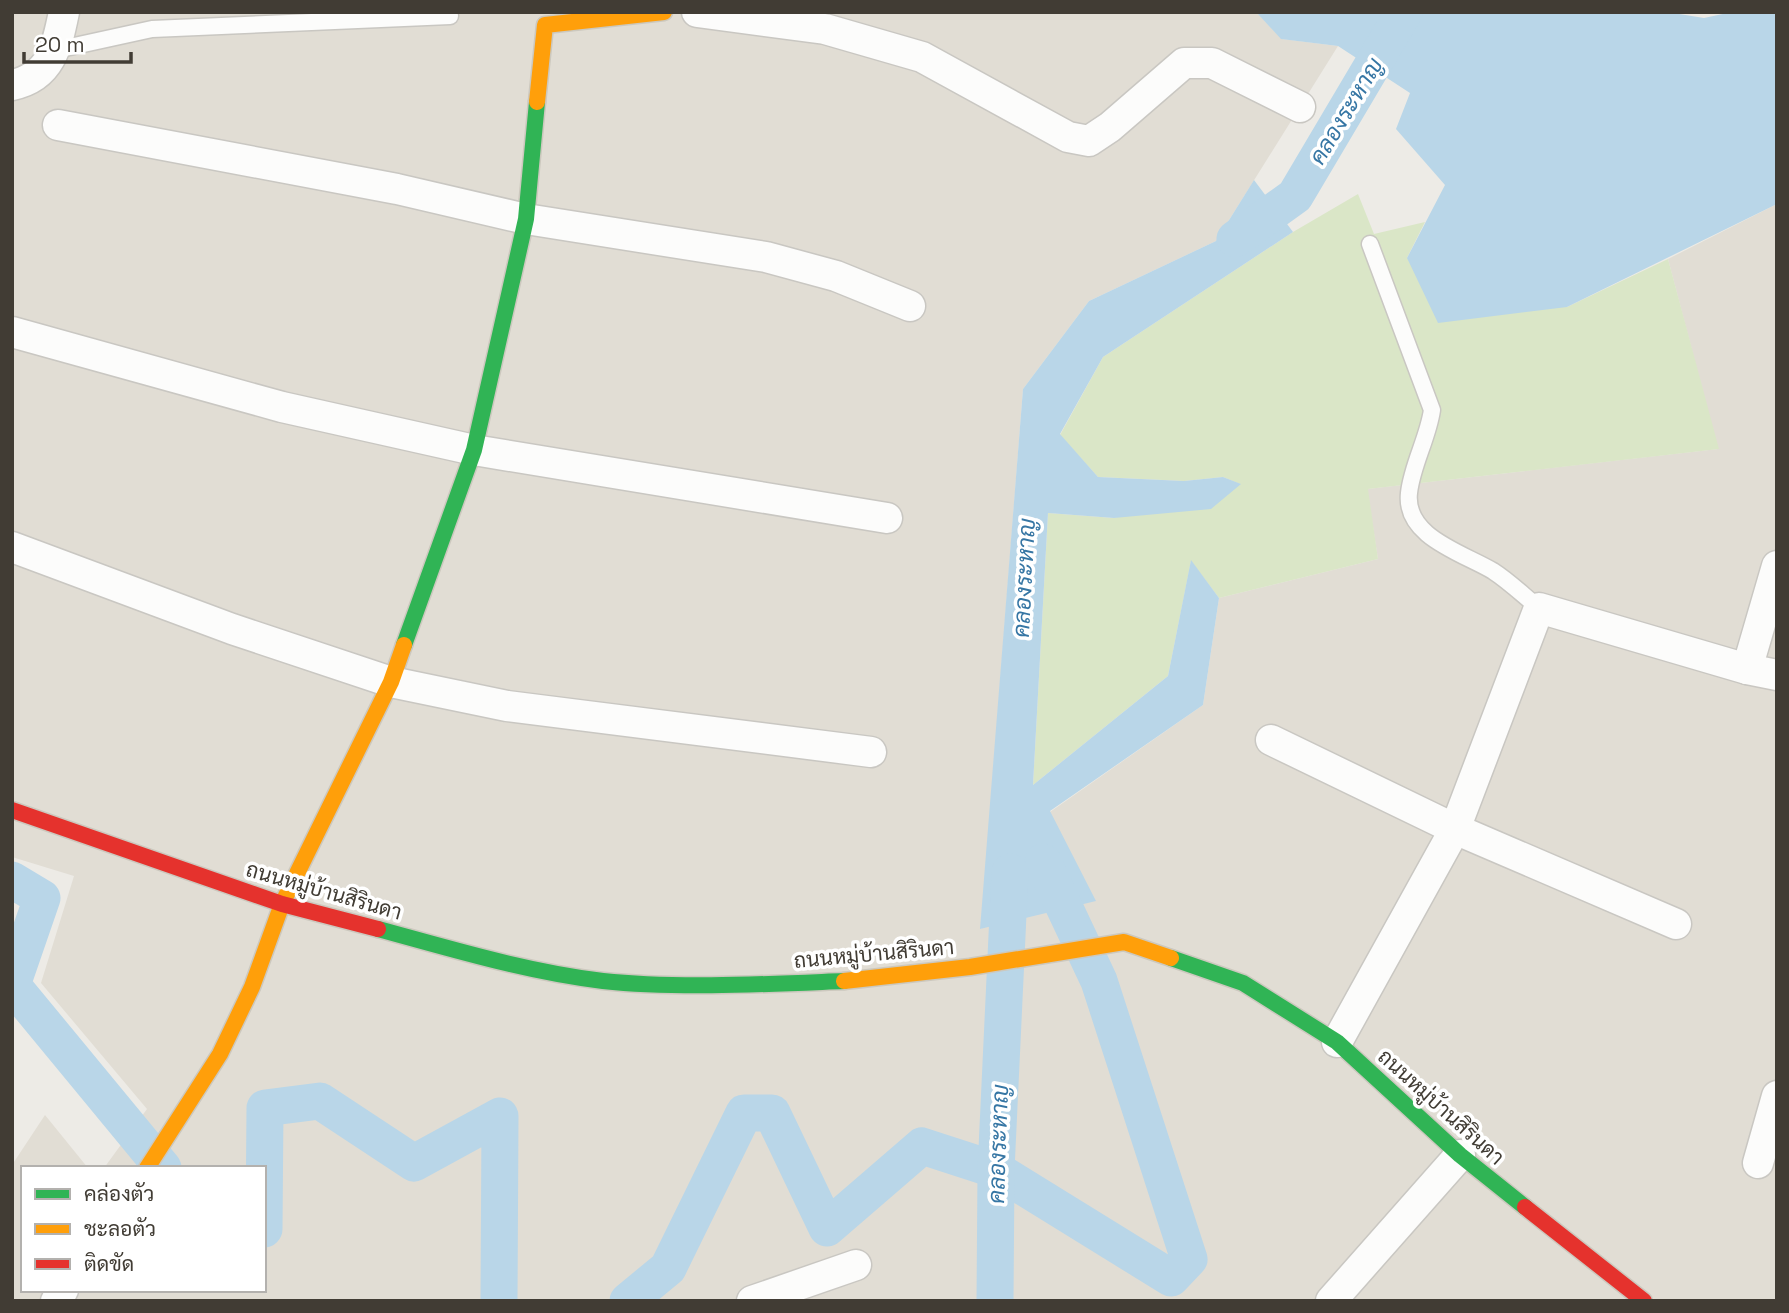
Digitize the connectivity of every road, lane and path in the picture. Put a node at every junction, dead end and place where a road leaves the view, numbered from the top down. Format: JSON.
{"nodes":[{"id":1,"x":64,"y":12,"type":"edge"},
{"id":2,"x":664,"y":12,"type":"edge"},
{"id":3,"x":696,"y":12,"type":"edge"},
{"id":4,"x":450,"y":16,"type":"dead end"},
{"id":5,"x":56,"y":50,"type":"junction"},
{"id":6,"x":12,"y":85,"type":"edge"},
{"id":7,"x":1300,"y":107,"type":"dead end"},
{"id":8,"x":58,"y":125,"type":"dead end"},
{"id":9,"x":526,"y":219,"type":"junction"},
{"id":10,"x":1370,"y":244,"type":"dead end"},
{"id":11,"x":910,"y":306,"type":"dead end"},
{"id":12,"x":12,"y":332,"type":"edge"},
{"id":13,"x":474,"y":450,"type":"junction"},
{"id":14,"x":887,"y":518,"type":"dead end"},
{"id":15,"x":12,"y":547,"type":"edge"},
{"id":16,"x":1777,"y":566,"type":"edge"},
{"id":17,"x":1539,"y":608,"type":"junction"},
{"id":18,"x":1747,"y":669,"type":"junction"},
{"id":19,"x":1777,"y":675,"type":"edge"},
{"id":20,"x":391,"y":682,"type":"junction"},
{"id":21,"x":1271,"y":740,"type":"dead end"},
{"id":22,"x":871,"y":752,"type":"dead end"},
{"id":23,"x":12,"y":810,"type":"edge"},
{"id":24,"x":1455,"y":829,"type":"junction"},
{"id":25,"x":282,"y":904,"type":"junction"},
{"id":26,"x":1676,"y":924,"type":"dead end"},
{"id":27,"x":1337,"y":1042,"type":"junction"},
{"id":28,"x":1777,"y":1096,"type":"edge"},
{"id":29,"x":1460,"y":1155,"type":"junction"},
{"id":30,"x":1758,"y":1163,"type":"dead end"},
{"id":31,"x":148,"y":1166,"type":"edge"},
{"id":32,"x":856,"y":1265,"type":"dead end"},
{"id":33,"x":752,"y":1301,"type":"edge"},
{"id":34,"x":1331,"y":1301,"type":"edge"},
{"id":35,"x":1643,"y":1301,"type":"edge"}],
"edges":[{"from":1,"to":5,"type":"street"},
{"from":2,"to":9,"type":"street"},
{"from":3,"to":7,"type":"street"},
{"from":4,"to":5,"type":"lane"},
{"from":5,"to":6,"type":"street"},
{"from":8,"to":9,"type":"street"},
{"from":9,"to":11,"type":"street"},
{"from":9,"to":13,"type":"street"},
{"from":10,"to":17,"type":"lane"},
{"from":12,"to":13,"type":"street"},
{"from":13,"to":14,"type":"street"},
{"from":13,"to":20,"type":"street"},
{"from":15,"to":20,"type":"street"},
{"from":16,"to":18,"type":"street"},
{"from":17,"to":18,"type":"street"},
{"from":17,"to":24,"type":"street"},
{"from":18,"to":19,"type":"street"},
{"from":20,"to":22,"type":"street"},
{"from":20,"to":25,"type":"street"},
{"from":21,"to":24,"type":"street"},
{"from":23,"to":25,"type":"street","name":"ถนนหมู่บ้านสิรินดา"},
{"from":24,"to":26,"type":"street"},
{"from":24,"to":27,"type":"street"},
{"from":25,"to":27,"type":"street","name":"ถนนหมู่บ้านสิรินดา"},
{"from":25,"to":31,"type":"street"},
{"from":27,"to":29,"type":"street","name":"ถนนหมู่บ้านสิรินดา"},
{"from":28,"to":30,"type":"street"},
{"from":29,"to":34,"type":"street"},
{"from":29,"to":35,"type":"street","name":"ถนนหมู่บ้านสิรินดา"},
{"from":32,"to":33,"type":"street"}]}
